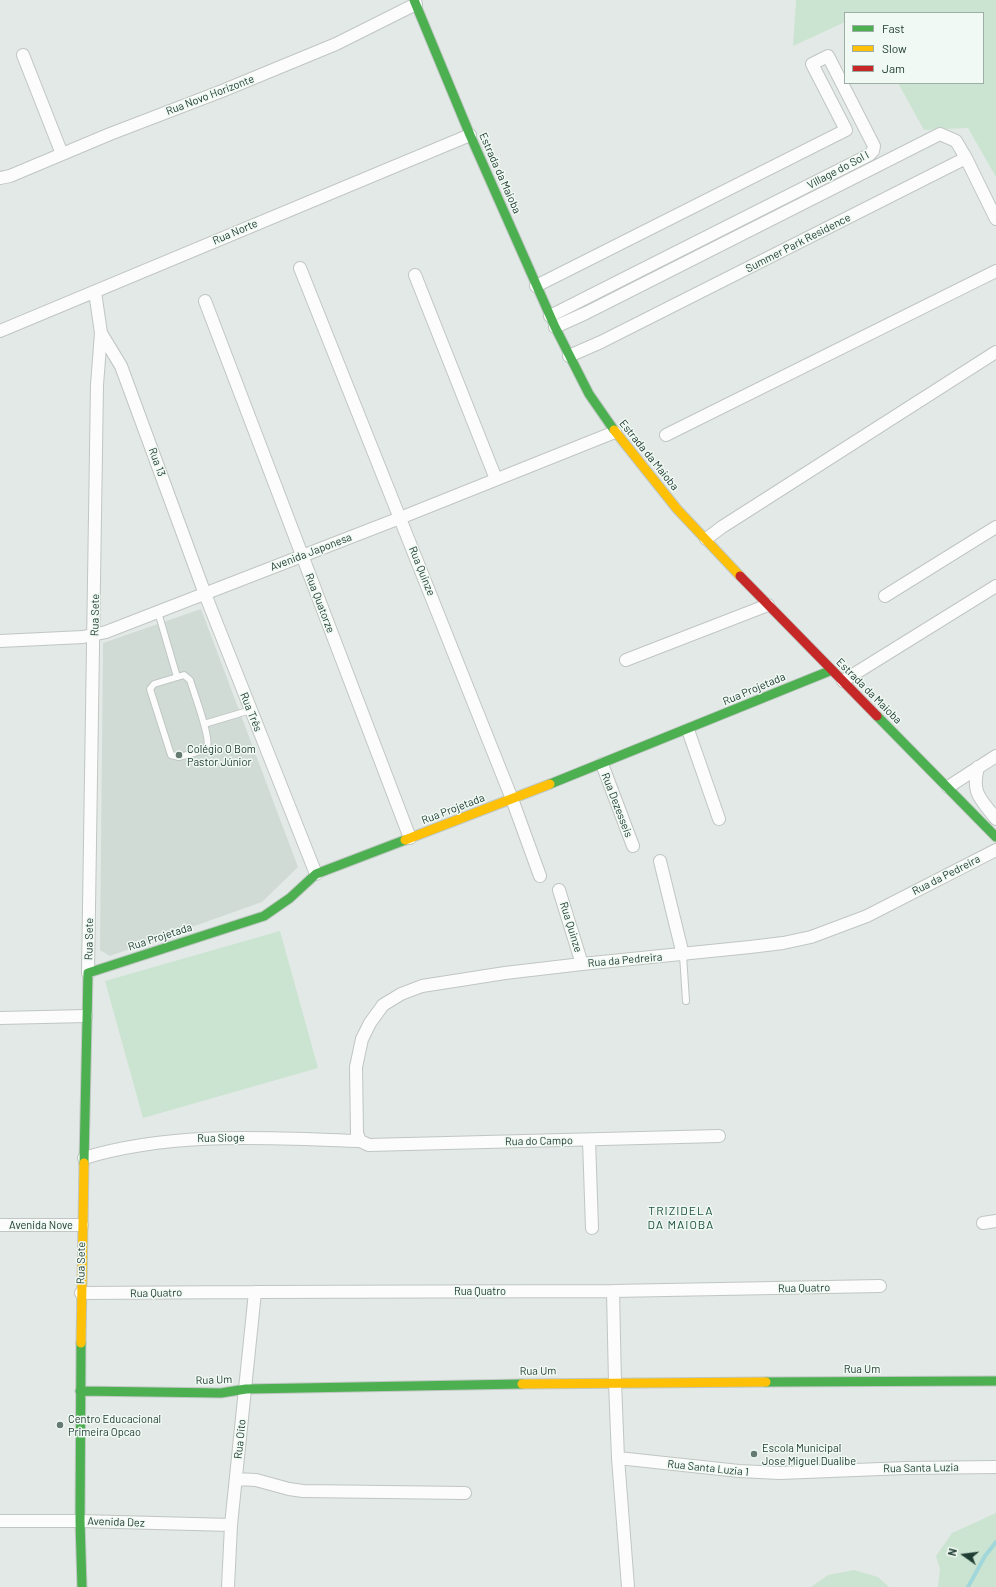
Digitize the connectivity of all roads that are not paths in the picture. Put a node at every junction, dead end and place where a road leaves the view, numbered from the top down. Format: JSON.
{"nodes":[{"id":1,"x":415,"y":2,"type":"edge"},
{"id":2,"x":24,"y":55,"type":"dead end"},
{"id":3,"x":861,"y":122,"type":"junction"},
{"id":4,"x":846,"y":130,"type":"junction"},
{"id":5,"x":470,"y":135,"type":"junction"},
{"id":6,"x":62,"y":154,"type":"junction"},
{"id":7,"x":966,"y":158,"type":"junction"},
{"id":8,"x":0,"y":178,"type":"edge"},
{"id":9,"x":996,"y":219,"type":"edge"},
{"id":10,"x":300,"y":268,"type":"dead end"},
{"id":11,"x":996,"y":271,"type":"edge"},
{"id":12,"x":415,"y":275,"type":"dead end"},
{"id":13,"x":536,"y":286,"type":"junction"},
{"id":14,"x":95,"y":292,"type":"junction"},
{"id":15,"x":205,"y":301,"type":"dead end"},
{"id":16,"x":552,"y":321,"type":"junction"},
{"id":17,"x":0,"y":331,"type":"edge"},
{"id":18,"x":101,"y":334,"type":"junction"},
{"id":19,"x":996,"y":352,"type":"edge"},
{"id":20,"x":569,"y":356,"type":"junction"},
{"id":21,"x":615,"y":432,"type":"junction"},
{"id":22,"x":666,"y":435,"type":"dead end"},
{"id":23,"x":496,"y":479,"type":"junction"},
{"id":24,"x":400,"y":518,"type":"junction"},
{"id":25,"x":996,"y":527,"type":"edge"},
{"id":26,"x":706,"y":539,"type":"junction"},
{"id":27,"x":302,"y":556,"type":"junction"},
{"id":28,"x":996,"y":586,"type":"edge"},
{"id":29,"x":205,"y":594,"type":"junction"},
{"id":30,"x":885,"y":596,"type":"dead end"},
{"id":31,"x":768,"y":605,"type":"junction"},
{"id":32,"x":158,"y":612,"type":"junction"},
{"id":33,"x":95,"y":635,"type":"junction"},
{"id":34,"x":0,"y":641,"type":"edge"},
{"id":35,"x":626,"y":660,"type":"dead end"},
{"id":36,"x":832,"y":670,"type":"junction"},
{"id":37,"x":177,"y":677,"type":"junction"},
{"id":38,"x":843,"y":681,"type":"junction"},
{"id":39,"x":251,"y":710,"type":"junction"},
{"id":40,"x":204,"y":724,"type":"junction"},
{"id":41,"x":688,"y":730,"type":"junction"},
{"id":42,"x":996,"y":756,"type":"edge"},
{"id":43,"x":602,"y":764,"type":"junction"},
{"id":44,"x":978,"y":767,"type":"junction"},
{"id":45,"x":948,"y":787,"type":"junction"},
{"id":46,"x":512,"y":799,"type":"junction"},
{"id":47,"x":719,"y":819,"type":"dead end"},
{"id":48,"x":996,"y":819,"type":"edge"},
{"id":49,"x":995,"y":834,"type":"edge"},
{"id":50,"x":410,"y":838,"type":"junction"},
{"id":51,"x":633,"y":846,"type":"dead end"},
{"id":52,"x":996,"y":850,"type":"edge"},
{"id":53,"x":660,"y":861,"type":"dead end"},
{"id":54,"x":316,"y":874,"type":"junction"},
{"id":55,"x":540,"y":876,"type":"dead end"},
{"id":56,"x":560,"y":890,"type":"dead end"},
{"id":57,"x":683,"y":955,"type":"junction"},
{"id":58,"x":582,"y":964,"type":"junction"},
{"id":59,"x":88,"y":973,"type":"junction"},
{"id":60,"x":686,"y":1001,"type":"dead end"},
{"id":61,"x":86,"y":1016,"type":"junction"},
{"id":62,"x":0,"y":1018,"type":"edge"},
{"id":63,"x":719,"y":1136,"type":"dead end"},
{"id":64,"x":589,"y":1140,"type":"junction"},
{"id":65,"x":360,"y":1141,"type":"junction"},
{"id":66,"x":84,"y":1158,"type":"junction"},
{"id":67,"x":996,"y":1222,"type":"edge"},
{"id":68,"x":983,"y":1223,"type":"dead end"},
{"id":69,"x":0,"y":1225,"type":"edge"},
{"id":70,"x":82,"y":1225,"type":"junction"},
{"id":71,"x":592,"y":1228,"type":"dead end"},
{"id":72,"x":880,"y":1286,"type":"dead end"},
{"id":73,"x":612,"y":1291,"type":"junction"},
{"id":74,"x":255,"y":1292,"type":"junction"},
{"id":75,"x":81,"y":1294,"type":"junction"},
{"id":76,"x":996,"y":1381,"type":"edge"},
{"id":77,"x":614,"y":1382,"type":"junction"},
{"id":78,"x":246,"y":1389,"type":"junction"},
{"id":79,"x":80,"y":1391,"type":"junction"},
{"id":80,"x":618,"y":1458,"type":"junction"},
{"id":81,"x":996,"y":1467,"type":"edge"},
{"id":82,"x":846,"y":1471,"type":"joint"},
{"id":83,"x":236,"y":1479,"type":"junction"},
{"id":84,"x":465,"y":1493,"type":"dead end"},
{"id":85,"x":0,"y":1521,"type":"edge"},
{"id":86,"x":80,"y":1521,"type":"junction"},
{"id":87,"x":231,"y":1525,"type":"junction"},
{"id":88,"x":82,"y":1587,"type":"edge"},
{"id":89,"x":228,"y":1587,"type":"edge"},
{"id":90,"x":628,"y":1587,"type":"edge"}],
"edges":[{"from":1,"to":5,"type":"street","name":"Estrada da Maioba"},
{"from":1,"to":6,"type":"street","name":"Rua Novo Horizonte"},
{"from":2,"to":6,"type":"street"},
{"from":3,"to":4,"type":"street"},
{"from":3,"to":4,"type":"street","name":"Village do Sol I"},
{"from":3,"to":16,"type":"street","name":"Village do Sol I"},
{"from":4,"to":13,"type":"street"},
{"from":5,"to":13,"type":"street","name":"Estrada da Maioba"},
{"from":5,"to":14,"type":"street","name":"Rua Norte"},
{"from":6,"to":8,"type":"street","name":"Rua Novo Horizonte"},
{"from":7,"to":9,"type":"street"},
{"from":7,"to":16,"type":"street"},
{"from":7,"to":20,"type":"street","name":"Summer Park Residence"},
{"from":10,"to":24,"type":"street","name":"Rua Quinze"},
{"from":11,"to":22,"type":"street"},
{"from":12,"to":23,"type":"street"},
{"from":13,"to":16,"type":"street","name":"Estrada da Maioba"},
{"from":14,"to":17,"type":"street","name":"Rua Norte"},
{"from":14,"to":18,"type":"street","name":"Rua Sete"},
{"from":15,"to":27,"type":"street","name":"Rua Quatorze"},
{"from":16,"to":20,"type":"street","name":"Estrada da Maioba"},
{"from":18,"to":29,"type":"street","name":"Rua 13"},
{"from":18,"to":33,"type":"street","name":"Rua Sete"},
{"from":19,"to":26,"type":"street"},
{"from":20,"to":21,"type":"street","name":"Estrada da Maioba"},
{"from":21,"to":23,"type":"street","name":"Avenida Japonesa"},
{"from":21,"to":26,"type":"street","name":"Estrada da Maioba"},
{"from":23,"to":24,"type":"street","name":"Avenida Japonesa"},
{"from":24,"to":27,"type":"street","name":"Avenida Japonesa"},
{"from":24,"to":46,"type":"street","name":"Rua Quinze"},
{"from":25,"to":30,"type":"street"},
{"from":26,"to":31,"type":"street","name":"Estrada da Maioba"},
{"from":27,"to":29,"type":"street","name":"Avenida Japonesa"},
{"from":27,"to":50,"type":"street","name":"Rua Quatorze"},
{"from":28,"to":38,"type":"street"},
{"from":29,"to":32,"type":"street","name":"Avenida Japonesa"},
{"from":29,"to":39,"type":"street","name":"Rua Três"},
{"from":31,"to":35,"type":"street"},
{"from":31,"to":36,"type":"street","name":"Estrada da Maioba"},
{"from":32,"to":33,"type":"street","name":"Avenida Japonesa"},
{"from":32,"to":37,"type":"lane"},
{"from":33,"to":34,"type":"street","name":"Avenida Japonesa"},
{"from":33,"to":59,"type":"street","name":"Rua Sete"},
{"from":36,"to":38,"type":"street","name":"Estrada da Maioba"},
{"from":36,"to":41,"type":"street","name":"Rua Projetada"},
{"from":37,"to":40,"type":"lane"},
{"from":37,"to":40,"type":"lane"},
{"from":38,"to":45,"type":"street","name":"Estrada da Maioba"},
{"from":39,"to":40,"type":"lane"},
{"from":39,"to":54,"type":"street","name":"Rua Três"},
{"from":41,"to":43,"type":"street","name":"Rua Projetada"},
{"from":41,"to":47,"type":"street"},
{"from":42,"to":44,"type":"street"},
{"from":43,"to":46,"type":"street","name":"Rua Projetada"},
{"from":43,"to":51,"type":"street","name":"Rua Dezesseis"},
{"from":44,"to":45,"type":"street"},
{"from":44,"to":48,"type":"street"},
{"from":45,"to":49,"type":"street","name":"Estrada da Maioba"},
{"from":46,"to":50,"type":"street","name":"Rua Projetada"},
{"from":46,"to":55,"type":"street","name":"Rua Quinze"},
{"from":50,"to":54,"type":"street","name":"Rua Projetada"},
{"from":52,"to":57,"type":"street","name":"Rua da Pedreira"},
{"from":53,"to":57,"type":"street"},
{"from":54,"to":59,"type":"street","name":"Rua Projetada"},
{"from":56,"to":58,"type":"street","name":"Rua Quinze"},
{"from":57,"to":58,"type":"street","name":"Rua da Pedreira"},
{"from":57,"to":60,"type":"lane"},
{"from":58,"to":65,"type":"street","name":"Rua da Pedreira"},
{"from":59,"to":61,"type":"street","name":"Rua Sete"},
{"from":61,"to":62,"type":"street"},
{"from":61,"to":66,"type":"street","name":"Rua Sete"},
{"from":63,"to":64,"type":"street","name":"Rua do Campo"},
{"from":64,"to":65,"type":"street","name":"Rua do Campo"},
{"from":64,"to":71,"type":"street"},
{"from":65,"to":66,"type":"street","name":"Rua Sioge"},
{"from":66,"to":70,"type":"street","name":"Rua Sete"},
{"from":67,"to":68,"type":"street"},
{"from":69,"to":70,"type":"street","name":"Avenida Nove"},
{"from":70,"to":75,"type":"street","name":"Rua Sete"},
{"from":72,"to":73,"type":"street","name":"Rua Quatro"},
{"from":73,"to":74,"type":"street","name":"Rua Quatro"},
{"from":73,"to":77,"type":"street"},
{"from":74,"to":75,"type":"street","name":"Rua Quatro"},
{"from":74,"to":78,"type":"street","name":"Rua Oito"},
{"from":75,"to":79,"type":"street","name":"Rua Sete"},
{"from":76,"to":77,"type":"street","name":"Rua Um"},
{"from":77,"to":78,"type":"street","name":"Rua Um"},
{"from":77,"to":80,"type":"street"},
{"from":78,"to":79,"type":"street","name":"Rua Um"},
{"from":78,"to":83,"type":"street","name":"Rua Oito"},
{"from":79,"to":86,"type":"street","name":"Rua Sete"},
{"from":80,"to":82,"type":"street","name":"Rua Santa Luzia 1"},
{"from":80,"to":90,"type":"street"},
{"from":81,"to":82,"type":"street","name":"Rua Santa Luzia"},
{"from":83,"to":84,"type":"street"},
{"from":83,"to":87,"type":"street","name":"Rua Oito"},
{"from":85,"to":86,"type":"street","name":"Avenida Dez"},
{"from":86,"to":87,"type":"street","name":"Avenida Dez"},
{"from":86,"to":88,"type":"street","name":"Rua Sete"},
{"from":87,"to":89,"type":"street","name":"Rua Oito"}]}
